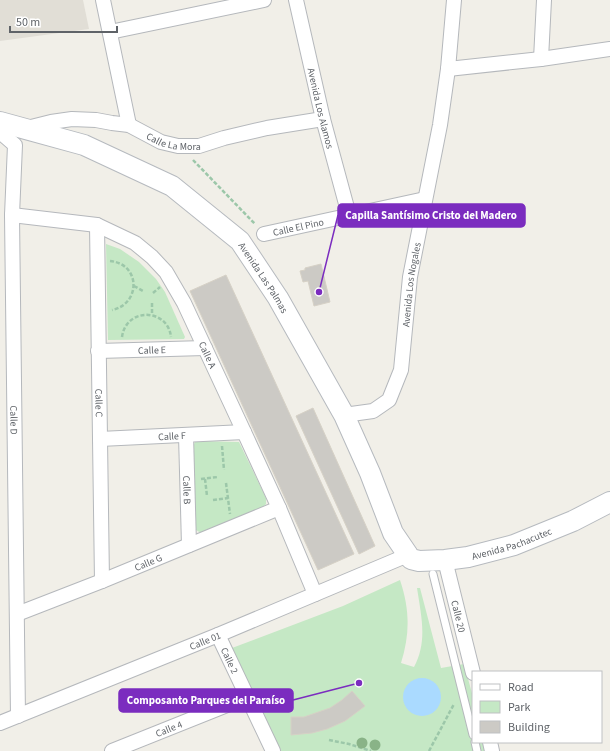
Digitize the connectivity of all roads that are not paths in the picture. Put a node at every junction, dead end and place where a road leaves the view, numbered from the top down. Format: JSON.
{"nodes":[{"id":1,"x":103,"y":0,"type":"edge"},
{"id":2,"x":264,"y":0,"type":"edge"},
{"id":3,"x":296,"y":0,"type":"edge"},
{"id":4,"x":454,"y":0,"type":"edge"},
{"id":5,"x":544,"y":0,"type":"edge"},
{"id":6,"x":110,"y":32,"type":"junction"},
{"id":7,"x":610,"y":49,"type":"edge"},
{"id":8,"x":541,"y":59,"type":"junction"},
{"id":9,"x":448,"y":69,"type":"junction"},
{"id":10,"x":323,"y":119,"type":"junction"},
{"id":11,"x":0,"y":122,"type":"edge"},
{"id":12,"x":129,"y":125,"type":"junction"},
{"id":13,"x":26,"y":129,"type":"junction"},
{"id":14,"x":0,"y":132,"type":"edge"},
{"id":15,"x":425,"y":199,"type":"junction"},
{"id":16,"x":12,"y":215,"type":"junction"},
{"id":17,"x":349,"y":215,"type":"junction"},
{"id":18,"x":96,"y":225,"type":"junction"},
{"id":19,"x":264,"y":234,"type":"road end"},
{"id":20,"x":205,"y":348,"type":"junction"},
{"id":21,"x":98,"y":351,"type":"junction"},
{"id":22,"x":344,"y":415,"type":"junction"},
{"id":23,"x":244,"y":432,"type":"junction"},
{"id":24,"x":186,"y":435,"type":"junction"},
{"id":25,"x":100,"y":439,"type":"junction"},
{"id":26,"x":610,"y":502,"type":"edge"},
{"id":27,"x":279,"y":508,"type":"junction"},
{"id":28,"x":189,"y":545,"type":"junction"},
{"id":29,"x":408,"y":555,"type":"junction"},
{"id":30,"x":439,"y":567,"type":"junction"},
{"id":31,"x":102,"y":581,"type":"junction"},
{"id":32,"x":315,"y":594,"type":"junction"},
{"id":33,"x":17,"y":614,"type":"junction"},
{"id":34,"x":218,"y":635,"type":"junction"},
{"id":35,"x":472,"y":671,"type":"edge"},
{"id":36,"x":247,"y":697,"type":"junction"},
{"id":37,"x":18,"y":716,"type":"junction"},
{"id":38,"x":0,"y":723,"type":"edge"},
{"id":39,"x":472,"y":731,"type":"edge"},
{"id":40,"x":112,"y":751,"type":"edge"},
{"id":41,"x":273,"y":751,"type":"edge"}],
"edges":[{"from":1,"to":6,"type":"street"},
{"from":2,"to":6,"type":"street"},
{"from":3,"to":10,"type":"street","name":"Avenida Los Alamos"},
{"from":4,"to":9,"type":"street","name":"Avenida Los Nogales"},
{"from":5,"to":8,"type":"street"},
{"from":6,"to":12,"type":"street"},
{"from":7,"to":8,"type":"street"},
{"from":8,"to":9,"type":"street"},
{"from":9,"to":15,"type":"street","name":"Avenida Los Nogales"},
{"from":10,"to":12,"type":"street","name":"Calle La Mora"},
{"from":10,"to":17,"type":"street","name":"Avenida Los Alamos"},
{"from":11,"to":13,"type":"main road","name":"Avenida Las Palmas"},
{"from":12,"to":13,"type":"street","name":"Calle La Mora"},
{"from":13,"to":22,"type":"main road","name":"Avenida Las Palmas"},
{"from":14,"to":16,"type":"street","name":"Calle D"},
{"from":15,"to":17,"type":"street","name":"Calle El Pino"},
{"from":15,"to":22,"type":"street","name":"Avenida Los Nogales"},
{"from":16,"to":18,"type":"street","name":"Calle A"},
{"from":16,"to":33,"type":"street","name":"Calle D"},
{"from":17,"to":19,"type":"street","name":"Calle El Pino"},
{"from":18,"to":20,"type":"street","name":"Calle A"},
{"from":18,"to":21,"type":"street","name":"Calle C"},
{"from":20,"to":21,"type":"street","name":"Calle E"},
{"from":20,"to":23,"type":"street","name":"Calle A"},
{"from":21,"to":25,"type":"street","name":"Calle C"},
{"from":22,"to":29,"type":"main road","name":"Avenida Las Palmas"},
{"from":23,"to":24,"type":"street","name":"Calle F"},
{"from":23,"to":27,"type":"street","name":"Calle A"},
{"from":24,"to":25,"type":"street","name":"Calle F"},
{"from":24,"to":28,"type":"street","name":"Calle B"},
{"from":25,"to":31,"type":"street","name":"Calle C"},
{"from":26,"to":30,"type":"main road","name":"Avenida Pachacutec"},
{"from":27,"to":28,"type":"street","name":"Calle G"},
{"from":27,"to":32,"type":"street","name":"Calle A"},
{"from":28,"to":31,"type":"street","name":"Calle G"},
{"from":29,"to":30,"type":"main road","name":"Avenida Pachacutec"},
{"from":29,"to":32,"type":"street","name":"Calle 01"},
{"from":30,"to":35,"type":"street","name":"Calle 20"},
{"from":30,"to":39,"type":"lane"},
{"from":31,"to":33,"type":"street","name":"Calle G"},
{"from":32,"to":34,"type":"street","name":"Calle 01"},
{"from":33,"to":37,"type":"street","name":"Calle D"},
{"from":34,"to":36,"type":"street","name":"Calle 2"},
{"from":34,"to":37,"type":"street","name":"Calle 01"},
{"from":36,"to":40,"type":"street","name":"Calle 4"},
{"from":36,"to":41,"type":"street","name":"Calle 2"},
{"from":37,"to":38,"type":"street","name":"Calle 01"}]}
